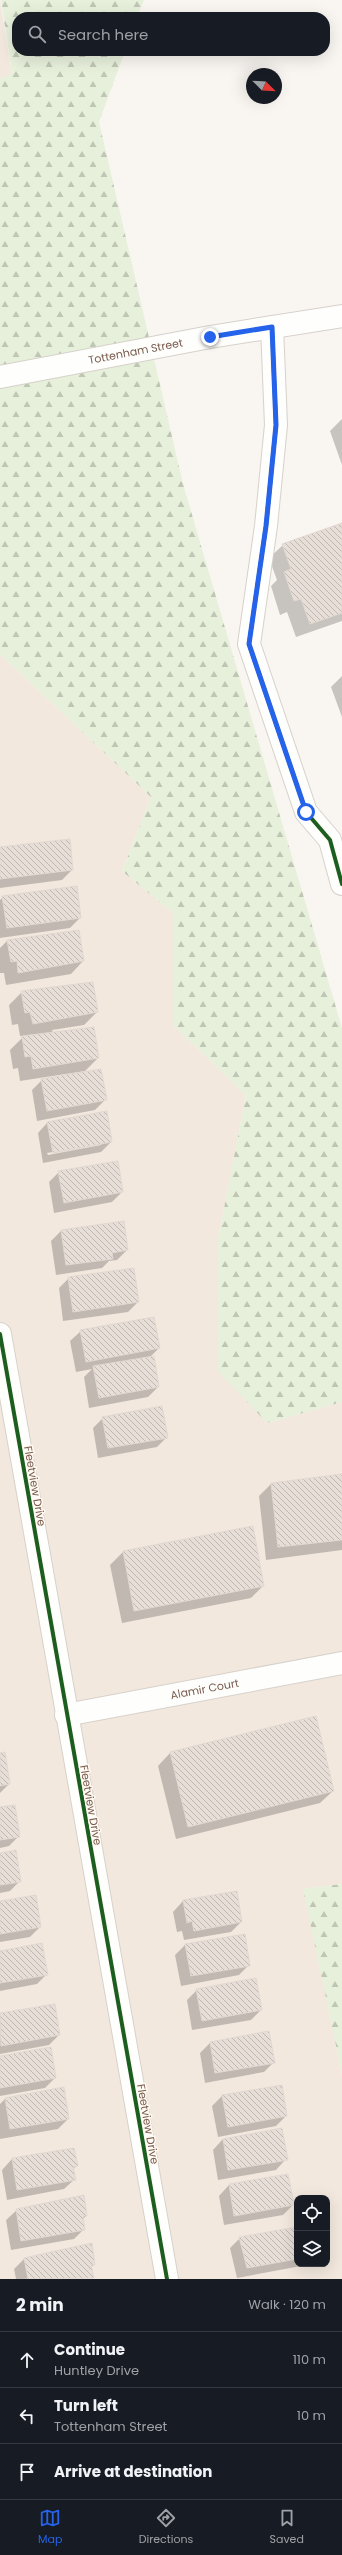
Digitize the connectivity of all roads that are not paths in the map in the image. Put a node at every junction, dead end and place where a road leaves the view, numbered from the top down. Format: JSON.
{"nodes":[{"id":1,"x":342,"y":316,"type":"edge"},
{"id":2,"x":272,"y":327,"type":"junction"},
{"id":3,"x":0,"y":377,"type":"edge"},
{"id":4,"x":342,"y":884,"type":"edge"},
{"id":5,"x":0,"y":1334,"type":"edge"},
{"id":6,"x":342,"y":1663,"type":"edge"},
{"id":7,"x":66,"y":1715,"type":"junction"},
{"id":8,"x":167,"y":2279,"type":"edge"}],
"edges":[{"from":1,"to":2,"type":"street","name":"Tottenham Street"},
{"from":2,"to":3,"type":"street","name":"Tottenham Street"},
{"from":2,"to":4,"type":"street"},
{"from":5,"to":7,"type":"street","name":"Fleetview Drive"},
{"from":6,"to":7,"type":"street","name":"Alamir Court"},
{"from":7,"to":8,"type":"street","name":"Fleetview Drive"}]}
